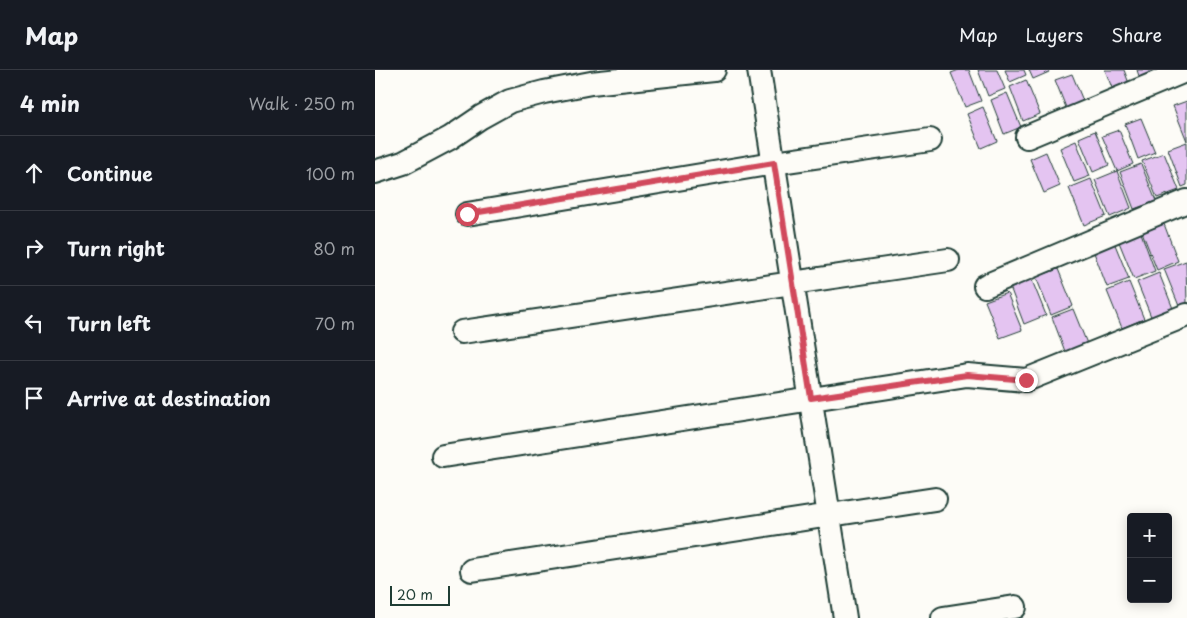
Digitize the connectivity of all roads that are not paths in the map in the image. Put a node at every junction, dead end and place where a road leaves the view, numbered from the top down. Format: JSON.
{"nodes":[{"id":1,"x":714,"y":70,"type":"edge"},
{"id":2,"x":759,"y":70,"type":"edge"},
{"id":3,"x":1187,"y":70,"type":"edge"},
{"id":4,"x":1027,"y":137,"type":"dead end"},
{"id":5,"x":930,"y":140,"type":"dead end"},
{"id":6,"x":774,"y":163,"type":"junction"},
{"id":7,"x":375,"y":172,"type":"edge"},
{"id":8,"x":1187,"y":201,"type":"edge"},
{"id":9,"x":467,"y":214,"type":"dead end"},
{"id":10,"x":948,"y":260,"type":"dead end"},
{"id":11,"x":792,"y":282,"type":"junction"},
{"id":12,"x":985,"y":286,"type":"dead end"},
{"id":13,"x":1187,"y":316,"type":"edge"},
{"id":14,"x":462,"y":332,"type":"dead end"},
{"id":15,"x":811,"y":398,"type":"junction"},
{"id":16,"x":443,"y":456,"type":"dead end"},
{"id":17,"x":935,"y":499,"type":"dead end"},
{"id":18,"x":829,"y":516,"type":"junction"},
{"id":19,"x":473,"y":570,"type":"dead end"},
{"id":20,"x":1015,"y":607,"type":"dead end"},
{"id":21,"x":845,"y":618,"type":"edge"},
{"id":22,"x":943,"y":618,"type":"edge"}],
"edges":[{"from":1,"to":7,"type":"street"},
{"from":2,"to":6,"type":"street"},
{"from":3,"to":4,"type":"street"},
{"from":5,"to":6,"type":"street"},
{"from":6,"to":9,"type":"street"},
{"from":6,"to":11,"type":"street"},
{"from":8,"to":12,"type":"street"},
{"from":10,"to":11,"type":"street"},
{"from":11,"to":14,"type":"street"},
{"from":11,"to":15,"type":"street"},
{"from":13,"to":15,"type":"street"},
{"from":15,"to":16,"type":"street"},
{"from":15,"to":18,"type":"street"},
{"from":17,"to":18,"type":"street"},
{"from":18,"to":19,"type":"street"},
{"from":18,"to":21,"type":"street"},
{"from":20,"to":22,"type":"street"}]}
